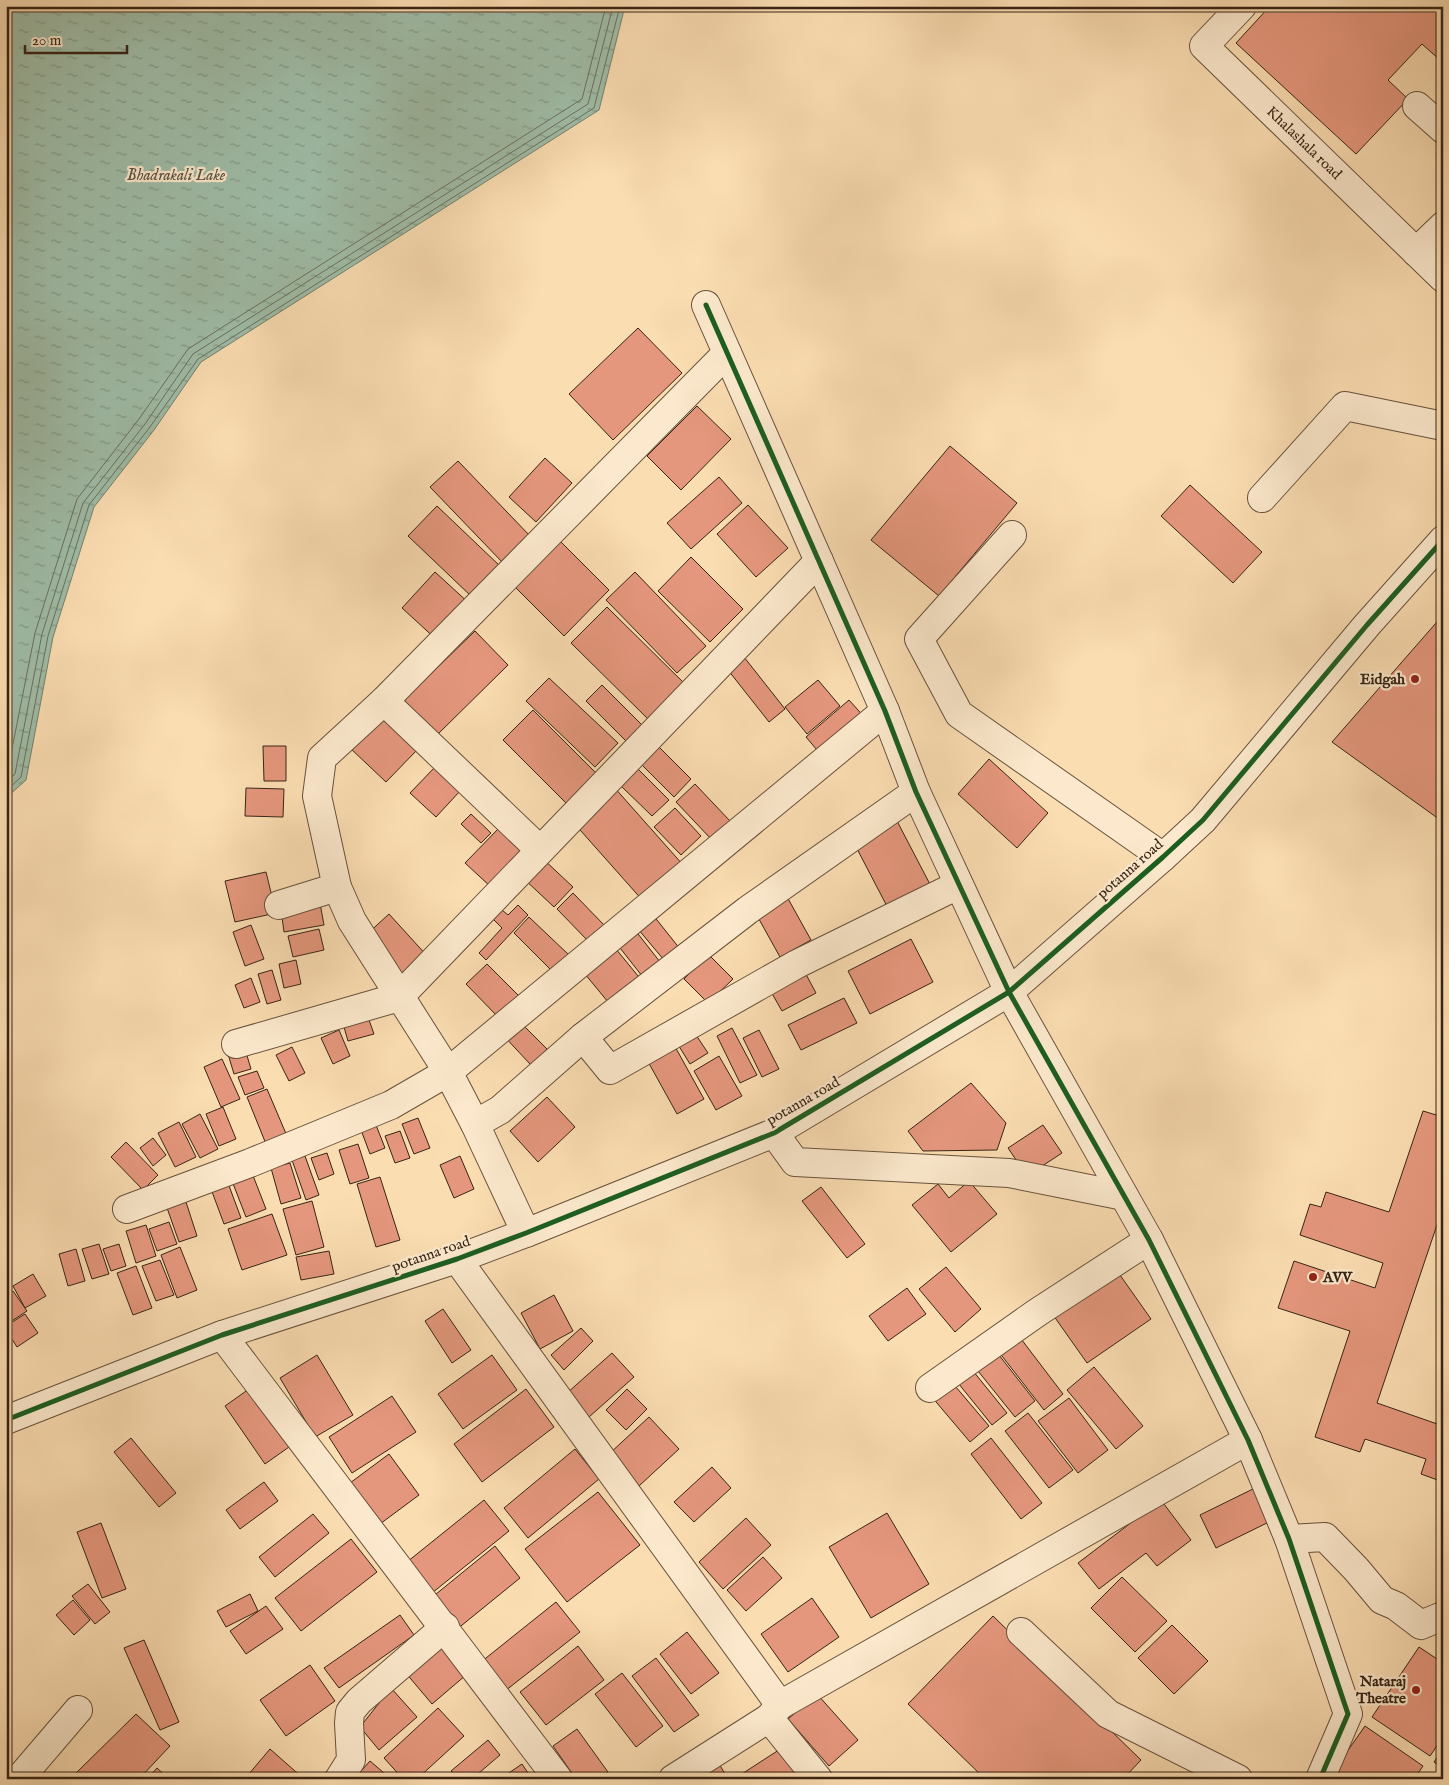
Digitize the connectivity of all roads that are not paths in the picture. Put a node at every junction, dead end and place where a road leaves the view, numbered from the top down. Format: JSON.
{"nodes":[{"id":1,"x":1242,"y":6,"type":"edge"},
{"id":2,"x":1417,"y":106,"type":"dead end"},
{"id":3,"x":1443,"y":129,"type":"edge"},
{"id":4,"x":1443,"y":226,"type":"edge"},
{"id":5,"x":1416,"y":252,"type":"junction"},
{"id":6,"x":1443,"y":278,"type":"edge"},
{"id":7,"x":706,"y":305,"type":"dead end"},
{"id":8,"x":727,"y":353,"type":"junction"},
{"id":9,"x":1443,"y":426,"type":"edge"},
{"id":10,"x":1262,"y":498,"type":"dead end"},
{"id":11,"x":1012,"y":535,"type":"dead end"},
{"id":12,"x":1443,"y":540,"type":"edge"},
{"id":13,"x":819,"y":561,"type":"junction"},
{"id":14,"x":384,"y":701,"type":"junction"},
{"id":15,"x":885,"y":711,"type":"junction"},
{"id":16,"x":916,"y":792,"type":"junction"},
{"id":17,"x":540,"y":850,"type":"junction"},
{"id":18,"x":1163,"y":857,"type":"junction"},
{"id":19,"x":958,"y":885,"type":"junction"},
{"id":20,"x":337,"y":887,"type":"junction"},
{"id":21,"x":279,"y":905,"type":"dead end"},
{"id":22,"x":1009,"y":992,"type":"junction"},
{"id":23,"x":399,"y":997,"type":"junction"},
{"id":24,"x":584,"y":1037,"type":"junction"},
{"id":25,"x":236,"y":1044,"type":"dead end"},
{"id":26,"x":448,"y":1072,"type":"junction"},
{"id":27,"x":475,"y":1124,"type":"junction"},
{"id":28,"x":774,"y":1133,"type":"junction"},
{"id":29,"x":1124,"y":1196,"type":"junction"},
{"id":30,"x":127,"y":1210,"type":"dead end"},
{"id":31,"x":526,"y":1233,"type":"junction"},
{"id":32,"x":1149,"y":1240,"type":"junction"},
{"id":33,"x":457,"y":1259,"type":"junction"},
{"id":34,"x":222,"y":1336,"type":"junction"},
{"id":35,"x":930,"y":1388,"type":"dead end"},
{"id":36,"x":6,"y":1420,"type":"edge"},
{"id":37,"x":1248,"y":1440,"type":"junction"},
{"id":38,"x":1289,"y":1539,"type":"junction"},
{"id":39,"x":1443,"y":1618,"type":"edge"},
{"id":40,"x":445,"y":1627,"type":"junction"},
{"id":41,"x":1021,"y":1632,"type":"dead end"},
{"id":42,"x":78,"y":1710,"type":"dead end"},
{"id":43,"x":774,"y":1711,"type":"junction"},
{"id":44,"x":19,"y":1779,"type":"edge"},
{"id":45,"x":339,"y":1779,"type":"edge"},
{"id":46,"x":558,"y":1779,"type":"edge"},
{"id":47,"x":673,"y":1779,"type":"edge"},
{"id":48,"x":818,"y":1779,"type":"edge"},
{"id":49,"x":1238,"y":1779,"type":"edge"},
{"id":50,"x":1320,"y":1779,"type":"edge"}],
"edges":[{"from":1,"to":5,"type":"street","name":"Khalashala road"},
{"from":2,"to":3,"type":"street"},
{"from":4,"to":5,"type":"street"},
{"from":5,"to":6,"type":"street","name":"Khalashala road"},
{"from":7,"to":8,"type":"street"},
{"from":8,"to":13,"type":"street"},
{"from":8,"to":14,"type":"street"},
{"from":9,"to":10,"type":"street"},
{"from":11,"to":18,"type":"street"},
{"from":12,"to":18,"type":"street","name":"potanna road"},
{"from":13,"to":15,"type":"street"},
{"from":13,"to":17,"type":"street"},
{"from":14,"to":17,"type":"street"},
{"from":14,"to":20,"type":"street"},
{"from":15,"to":16,"type":"street"},
{"from":15,"to":26,"type":"street"},
{"from":16,"to":19,"type":"street"},
{"from":16,"to":24,"type":"street"},
{"from":17,"to":23,"type":"street"},
{"from":18,"to":22,"type":"street","name":"potanna road"},
{"from":19,"to":22,"type":"street"},
{"from":19,"to":24,"type":"street"},
{"from":20,"to":21,"type":"street"},
{"from":20,"to":23,"type":"street"},
{"from":22,"to":28,"type":"street","name":"potanna road"},
{"from":22,"to":29,"type":"street"},
{"from":23,"to":25,"type":"street"},
{"from":23,"to":26,"type":"street"},
{"from":24,"to":27,"type":"street"},
{"from":26,"to":27,"type":"street"},
{"from":26,"to":30,"type":"street"},
{"from":27,"to":31,"type":"street"},
{"from":28,"to":29,"type":"street"},
{"from":28,"to":31,"type":"street","name":"potanna road"},
{"from":29,"to":32,"type":"street"},
{"from":31,"to":33,"type":"street","name":"potanna road"},
{"from":32,"to":35,"type":"street"},
{"from":32,"to":37,"type":"street"},
{"from":33,"to":34,"type":"street","name":"potanna road"},
{"from":33,"to":43,"type":"street"},
{"from":34,"to":36,"type":"street","name":"potanna road"},
{"from":34,"to":40,"type":"street"},
{"from":37,"to":38,"type":"street"},
{"from":37,"to":43,"type":"street"},
{"from":38,"to":39,"type":"street"},
{"from":38,"to":50,"type":"street"},
{"from":40,"to":45,"type":"street"},
{"from":40,"to":46,"type":"street"},
{"from":41,"to":49,"type":"street"},
{"from":42,"to":44,"type":"street"},
{"from":43,"to":47,"type":"street"},
{"from":43,"to":48,"type":"street"}]}
